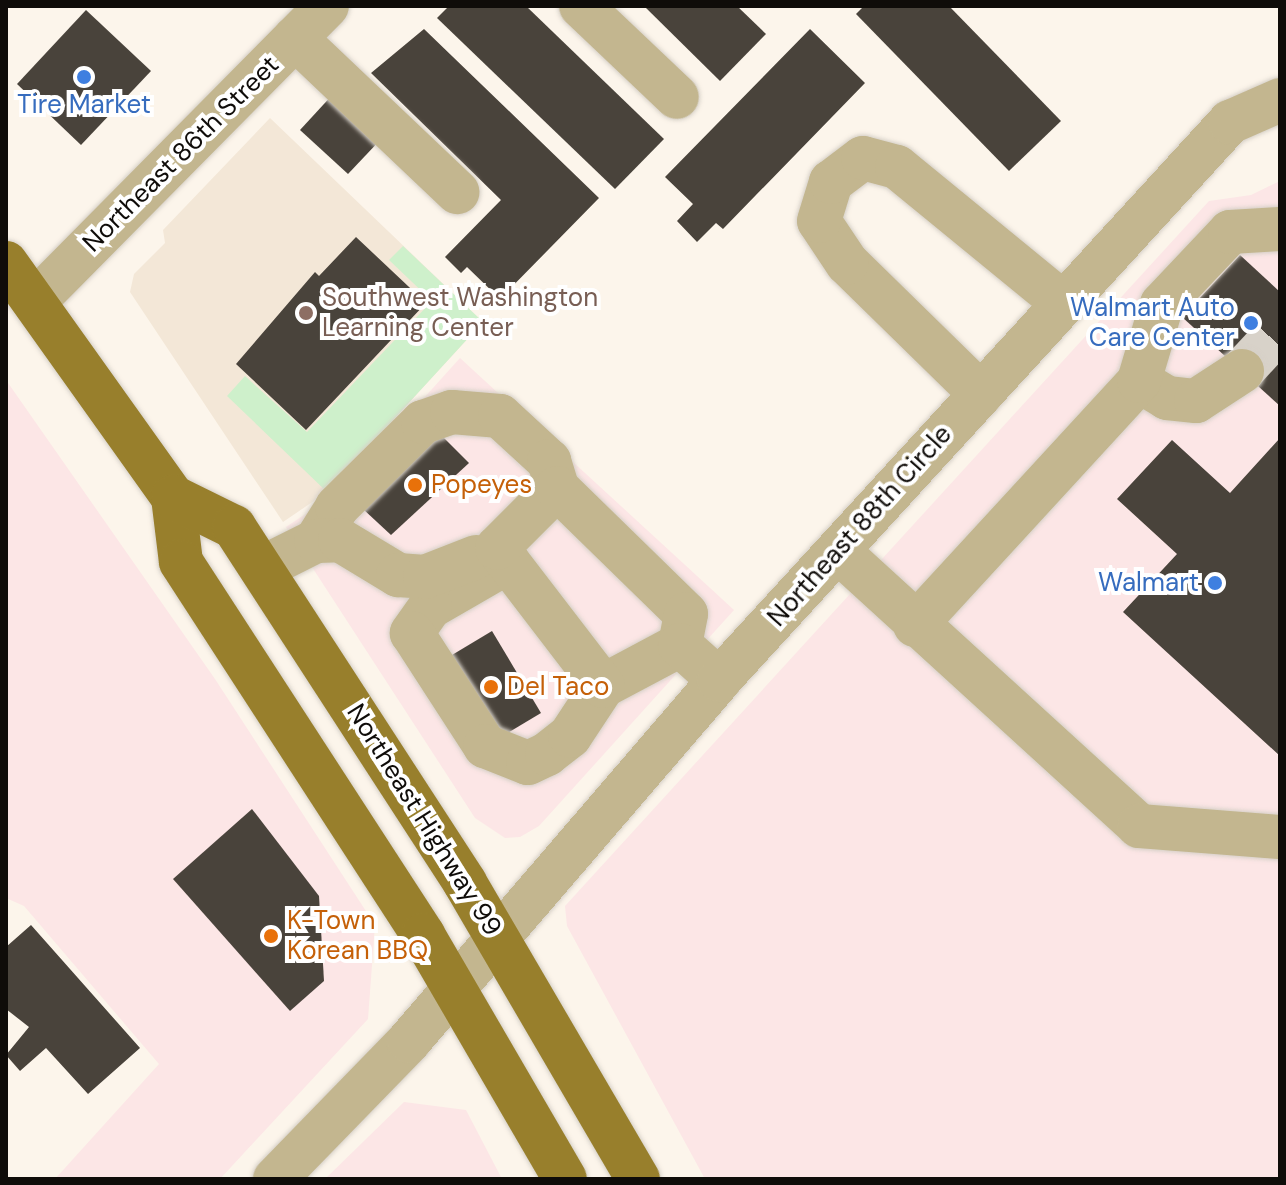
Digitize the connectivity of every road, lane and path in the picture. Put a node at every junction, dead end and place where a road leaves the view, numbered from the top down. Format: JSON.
{"nodes":[{"id":1,"x":327,"y":6,"type":"edge"},
{"id":2,"x":581,"y":6,"type":"edge"},
{"id":3,"x":295,"y":38,"type":"junction"},
{"id":4,"x":677,"y":97,"type":"dead end"},
{"id":5,"x":1280,"y":100,"type":"edge"},
{"id":6,"x":457,"y":192,"type":"dead end"},
{"id":7,"x":1280,"y":229,"type":"edge"},
{"id":8,"x":6,"y":263,"type":"edge"},
{"id":9,"x":35,"y":301,"type":"junction"},
{"id":10,"x":1063,"y":303,"type":"junction"},
{"id":11,"x":1242,"y":371,"type":"tunnel mouth"},
{"id":12,"x":1139,"y":381,"type":"junction"},
{"id":13,"x":981,"y":394,"type":"junction"},
{"id":14,"x":557,"y":488,"type":"junction"},
{"id":15,"x":173,"y":497,"type":"junction"},
{"id":16,"x":316,"y":541,"type":"junction"},
{"id":17,"x":838,"y":551,"type":"junction"},
{"id":18,"x":502,"y":555,"type":"junction"},
{"id":19,"x":262,"y":568,"type":"junction"},
{"id":20,"x":915,"y":625,"type":"junction"},
{"id":21,"x":680,"y":645,"type":"junction"},
{"id":22,"x":719,"y":680,"type":"junction"},
{"id":23,"x":603,"y":686,"type":"junction"},
{"id":24,"x":1280,"y":837,"type":"edge"},
{"id":25,"x":497,"y":937,"type":"junction"},
{"id":26,"x":454,"y":985,"type":"junction"},
{"id":27,"x":275,"y":1179,"type":"edge"},
{"id":28,"x":565,"y":1179,"type":"edge"},
{"id":29,"x":638,"y":1179,"type":"edge"}],
"edges":[{"from":1,"to":3,"type":"street","name":"Northeast 86th Street"},
{"from":2,"to":4,"type":"street"},
{"from":3,"to":6,"type":"street"},
{"from":3,"to":9,"type":"street","name":"Northeast 86th Street"},
{"from":5,"to":10,"type":"street","name":"Northeast 88th Circle"},
{"from":7,"to":12,"type":"street"},
{"from":8,"to":9,"type":"main road","name":"Northeast Highway 99"},
{"from":9,"to":15,"type":"main road","name":"Northeast Highway 99"},
{"from":10,"to":13,"type":"street","name":"Northeast 88th Circle"},
{"from":10,"to":13,"type":"street"},
{"from":11,"to":12,"type":"street"},
{"from":12,"to":20,"type":"street"},
{"from":13,"to":17,"type":"street","name":"Northeast 88th Circle"},
{"from":14,"to":16,"type":"street"},
{"from":14,"to":18,"type":"street"},
{"from":14,"to":21,"type":"street"},
{"from":15,"to":19,"type":"main road","name":"Northeast Highway 99"},
{"from":15,"to":26,"type":"main road","name":"Northeast Highway 99"},
{"from":16,"to":18,"type":"street"},
{"from":16,"to":19,"type":"street"},
{"from":17,"to":20,"type":"street"},
{"from":17,"to":22,"type":"street","name":"Northeast 88th Circle"},
{"from":18,"to":23,"type":"street"},
{"from":18,"to":23,"type":"street"},
{"from":19,"to":25,"type":"main road","name":"Northeast Highway 99"},
{"from":20,"to":24,"type":"street"},
{"from":21,"to":22,"type":"street"},
{"from":21,"to":23,"type":"street"},
{"from":22,"to":25,"type":"street","name":"Northeast 88th Circle"},
{"from":25,"to":26,"type":"street","name":"Northeast 88th Circle"},
{"from":25,"to":29,"type":"main road","name":"Northeast Highway 99"},
{"from":26,"to":27,"type":"street","name":"Northeast 88th Circle"},
{"from":26,"to":28,"type":"main road","name":"Northeast Highway 99"}]}
